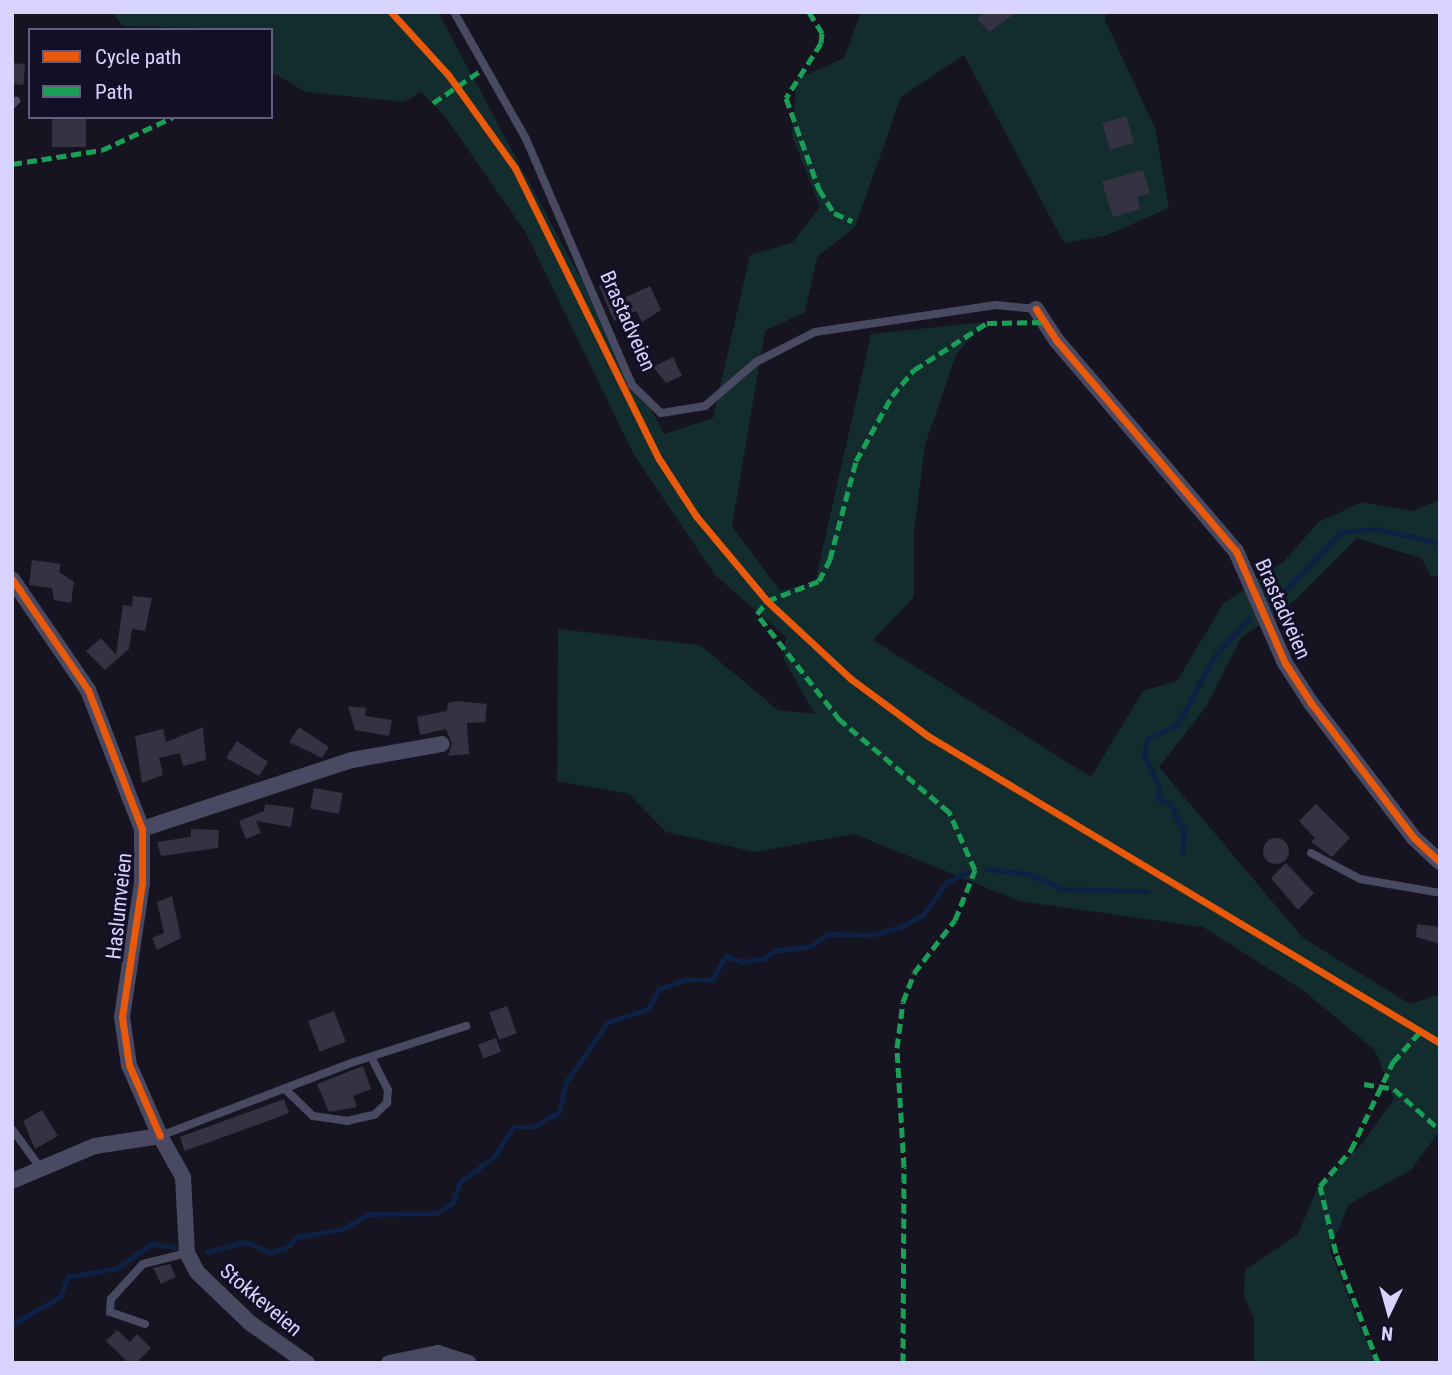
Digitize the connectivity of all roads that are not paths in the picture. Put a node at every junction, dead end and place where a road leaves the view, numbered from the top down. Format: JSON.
{"nodes":[{"id":1,"x":454,"y":12,"type":"edge"},
{"id":2,"x":1036,"y":309,"type":"joint"},
{"id":3,"x":12,"y":579,"type":"edge"},
{"id":4,"x":442,"y":744,"type":"dead end"},
{"id":5,"x":142,"y":829,"type":"junction"},
{"id":6,"x":1311,"y":853,"type":"dead end"},
{"id":7,"x":1440,"y":862,"type":"edge"},
{"id":8,"x":1440,"y":893,"type":"edge"},
{"id":9,"x":466,"y":1026,"type":"dead end"},
{"id":10,"x":372,"y":1057,"type":"junction"},
{"id":11,"x":285,"y":1089,"type":"junction"},
{"id":12,"x":12,"y":1129,"type":"edge"},
{"id":13,"x":160,"y":1136,"type":"junction"},
{"id":14,"x":39,"y":1166,"type":"junction"},
{"id":15,"x":12,"y":1181,"type":"edge"},
{"id":16,"x":187,"y":1253,"type":"junction"},
{"id":17,"x":145,"y":1324,"type":"dead end"},
{"id":18,"x":307,"y":1363,"type":"edge"},
{"id":19,"x":389,"y":1363,"type":"edge"},
{"id":20,"x":468,"y":1363,"type":"edge"}],
"edges":[{"from":1,"to":2,"type":"lane","name":"Brastadveien"},
{"from":2,"to":7,"type":"street","name":"Brastadveien"},
{"from":3,"to":5,"type":"street","name":"Haslumveien"},
{"from":4,"to":5,"type":"street","name":"Haslumveien"},
{"from":5,"to":13,"type":"street","name":"Haslumveien"},
{"from":6,"to":8,"type":"lane"},
{"from":9,"to":10,"type":"lane"},
{"from":10,"to":11,"type":"lane"},
{"from":10,"to":11,"type":"lane"},
{"from":11,"to":13,"type":"lane"},
{"from":12,"to":14,"type":"lane"},
{"from":13,"to":14,"type":"street"},
{"from":13,"to":16,"type":"street"},
{"from":14,"to":15,"type":"street"},
{"from":16,"to":17,"type":"lane"},
{"from":16,"to":18,"type":"street","name":"Stokkeveien"},
{"from":19,"to":20,"type":"street"}]}
